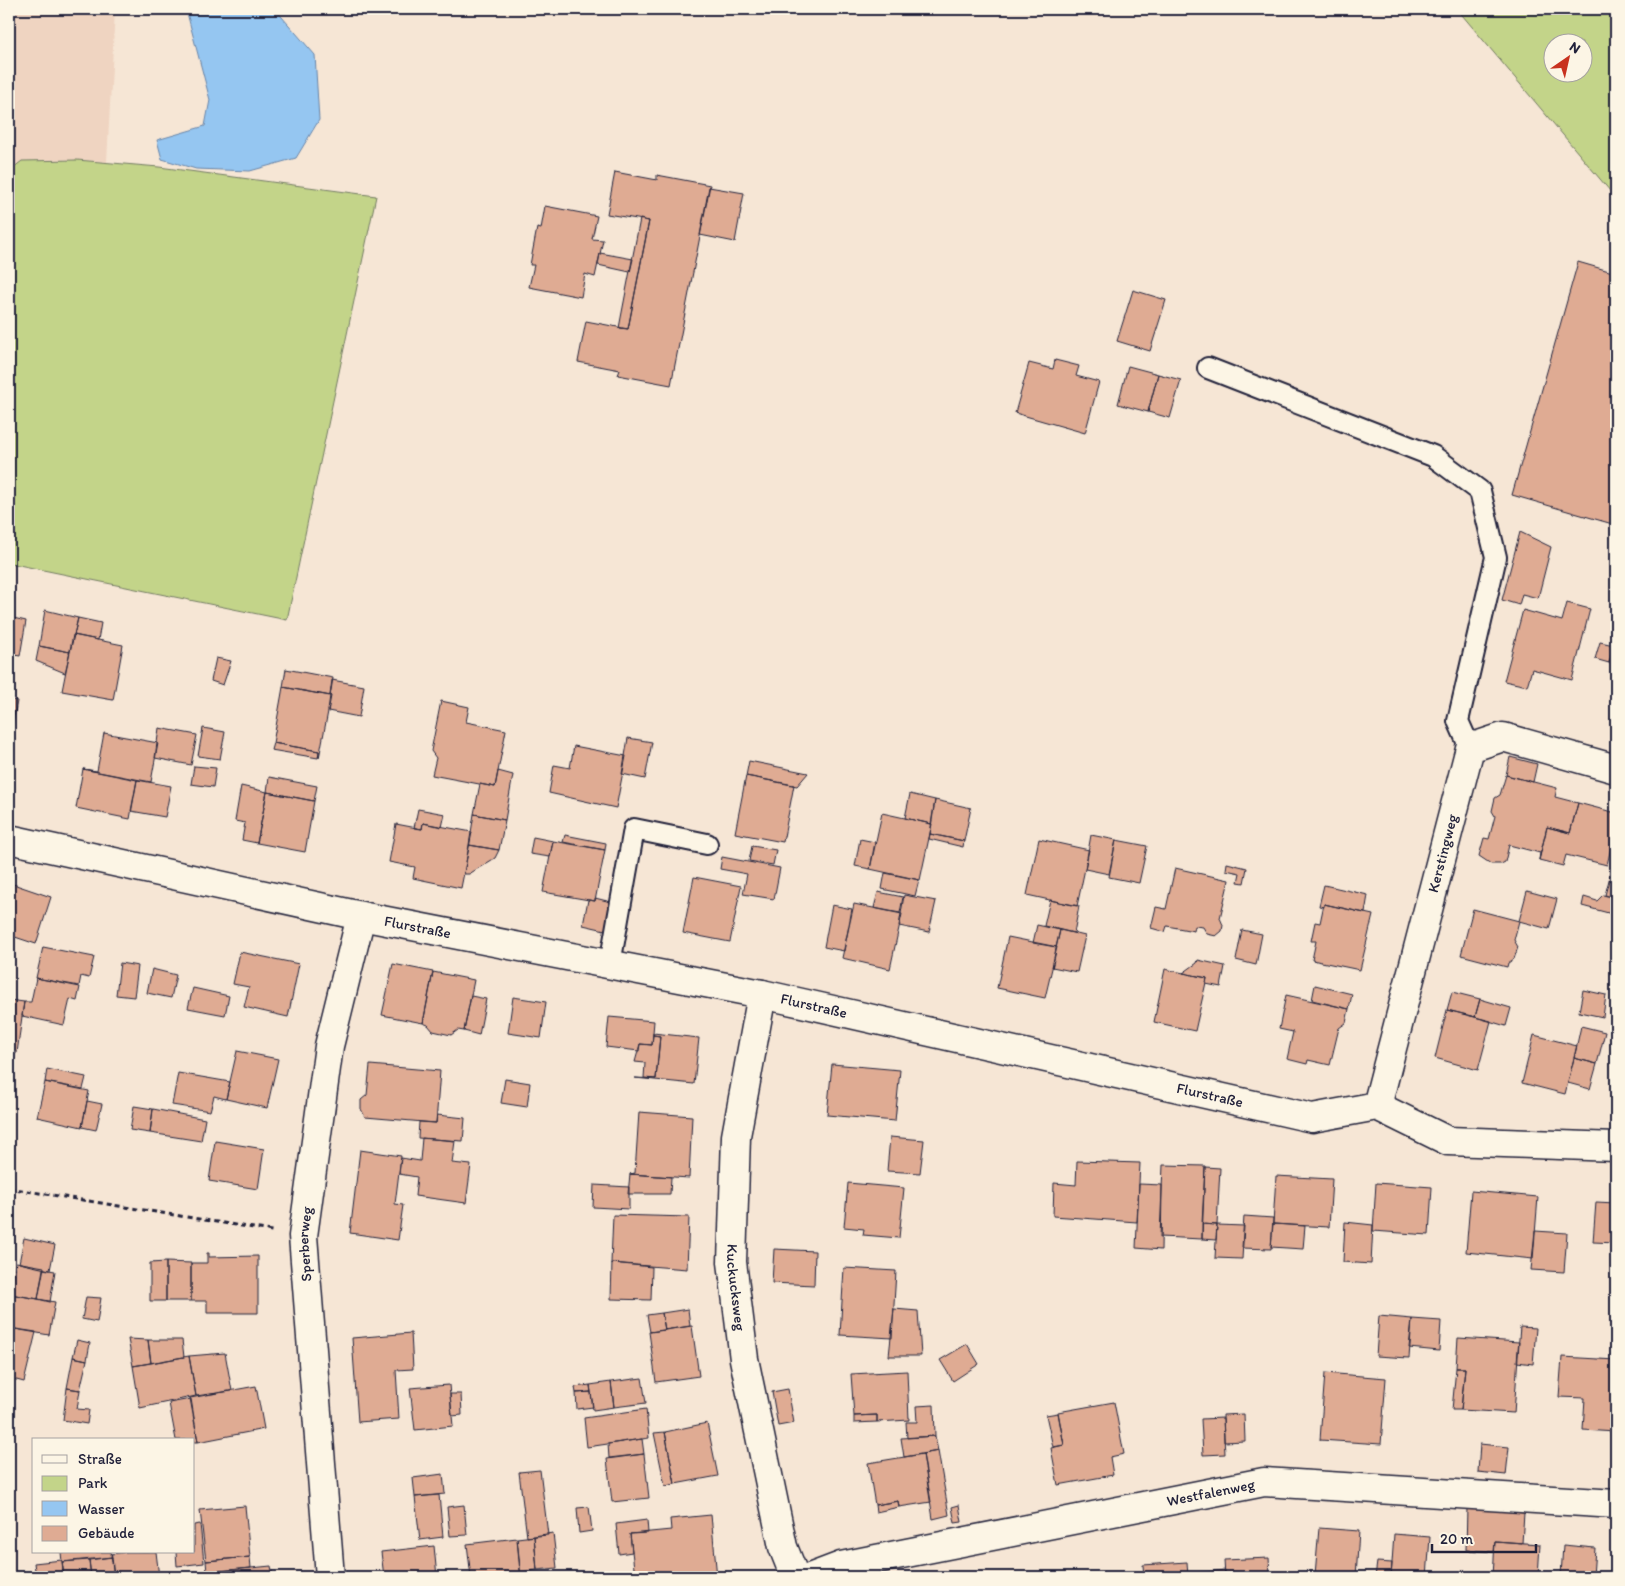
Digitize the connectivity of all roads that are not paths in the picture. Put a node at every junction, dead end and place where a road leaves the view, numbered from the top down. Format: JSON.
{"nodes":[{"id":1,"x":1208,"y":368,"type":"dead end"},
{"id":2,"x":1470,"y":748,"type":"junction"},
{"id":3,"x":1616,"y":769,"type":"edge"},
{"id":4,"x":9,"y":839,"type":"edge"},
{"id":5,"x":707,"y":844,"type":"dead end"},
{"id":6,"x":361,"y":916,"type":"junction"},
{"id":7,"x":610,"y":964,"type":"junction"},
{"id":8,"x":762,"y":994,"type":"junction"},
{"id":9,"x":1377,"y":1106,"type":"junction"},
{"id":10,"x":1616,"y":1147,"type":"edge"},
{"id":11,"x":1616,"y":1504,"type":"edge"},
{"id":12,"x":330,"y":1577,"type":"edge"},
{"id":13,"x":795,"y":1577,"type":"edge"},
{"id":14,"x":812,"y":1577,"type":"edge"}],
"edges":[{"from":1,"to":2,"type":"lane"},
{"from":2,"to":3,"type":"street"},
{"from":2,"to":9,"type":"street","name":"Kerstingweg"},
{"from":4,"to":6,"type":"street","name":"Flurstraße"},
{"from":5,"to":7,"type":"lane"},
{"from":6,"to":7,"type":"street","name":"Flurstraße"},
{"from":6,"to":12,"type":"street","name":"Sperberweg"},
{"from":7,"to":8,"type":"street","name":"Flurstraße"},
{"from":8,"to":9,"type":"street","name":"Flurstraße"},
{"from":8,"to":13,"type":"street","name":"Kuckucksweg"},
{"from":9,"to":10,"type":"street"},
{"from":11,"to":14,"type":"street","name":"Westfalenweg"}]}
